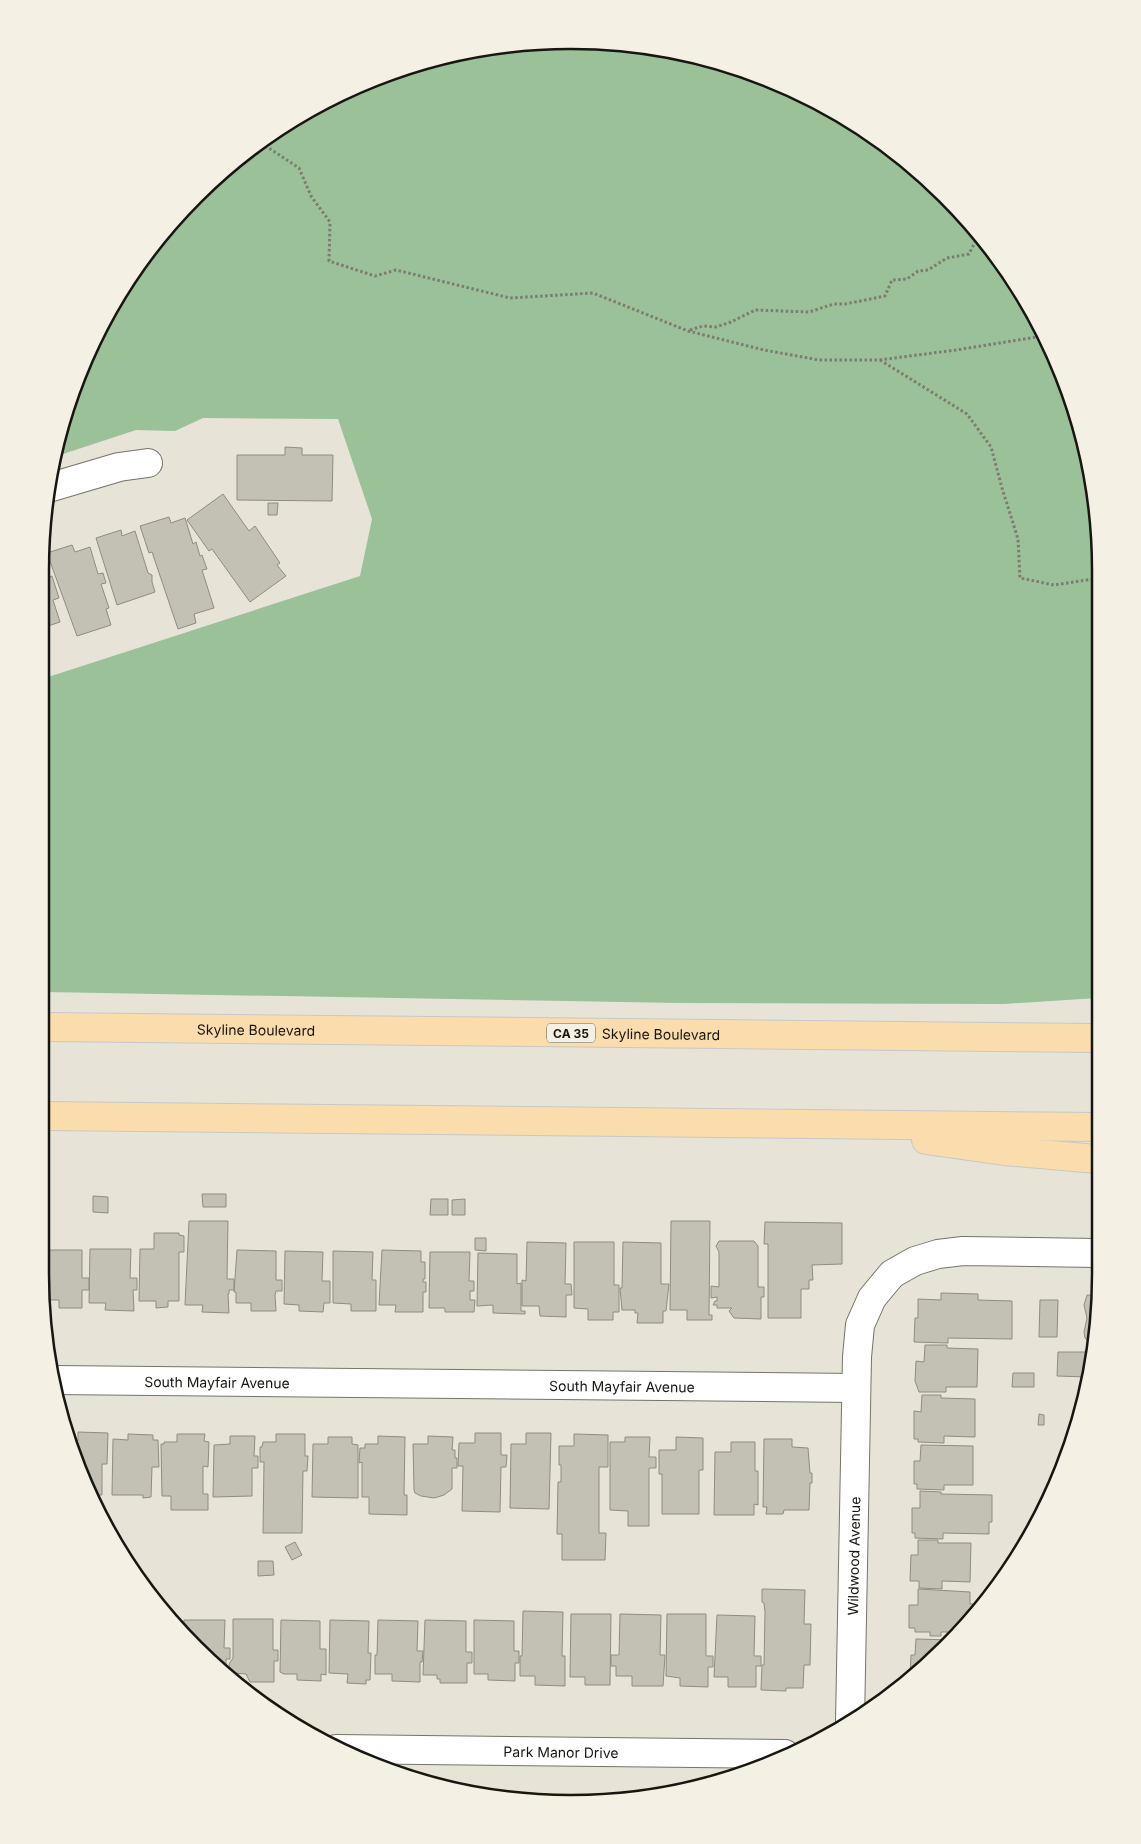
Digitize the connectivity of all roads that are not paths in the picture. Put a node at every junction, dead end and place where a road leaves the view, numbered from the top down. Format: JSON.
{"nodes":[{"id":1,"x":148,"y":463,"type":"dead end"},
{"id":2,"x":56,"y":486,"type":"edge"},
{"id":3,"x":49,"y":1027,"type":"edge"},
{"id":4,"x":1092,"y":1038,"type":"edge"},
{"id":5,"x":49,"y":1116,"type":"edge"},
{"id":6,"x":808,"y":1125,"type":"junction"},
{"id":7,"x":1092,"y":1127,"type":"edge"},
{"id":8,"x":1092,"y":1160,"type":"edge"},
{"id":9,"x":1092,"y":1253,"type":"edge"},
{"id":10,"x":60,"y":1380,"type":"edge"},
{"id":11,"x":856,"y":1388,"type":"junction"},
{"id":12,"x":850,"y":1713,"type":"edge"},
{"id":13,"x":357,"y":1749,"type":"edge"},
{"id":14,"x":774,"y":1754,"type":"edge"}],
"edges":[{"from":1,"to":2,"type":"street"},
{"from":3,"to":4,"type":"main road","name":"Skyline Boulevard","number":"CA 35"},
{"from":5,"to":6,"type":"main road"},
{"from":6,"to":7,"type":"main road"},
{"from":6,"to":8,"type":"main road"},
{"from":9,"to":11,"type":"street"},
{"from":10,"to":11,"type":"street","name":"South Mayfair Avenue"},
{"from":11,"to":12,"type":"street","name":"Wildwood Avenue"},
{"from":13,"to":14,"type":"street","name":"Park Manor Drive"}]}
